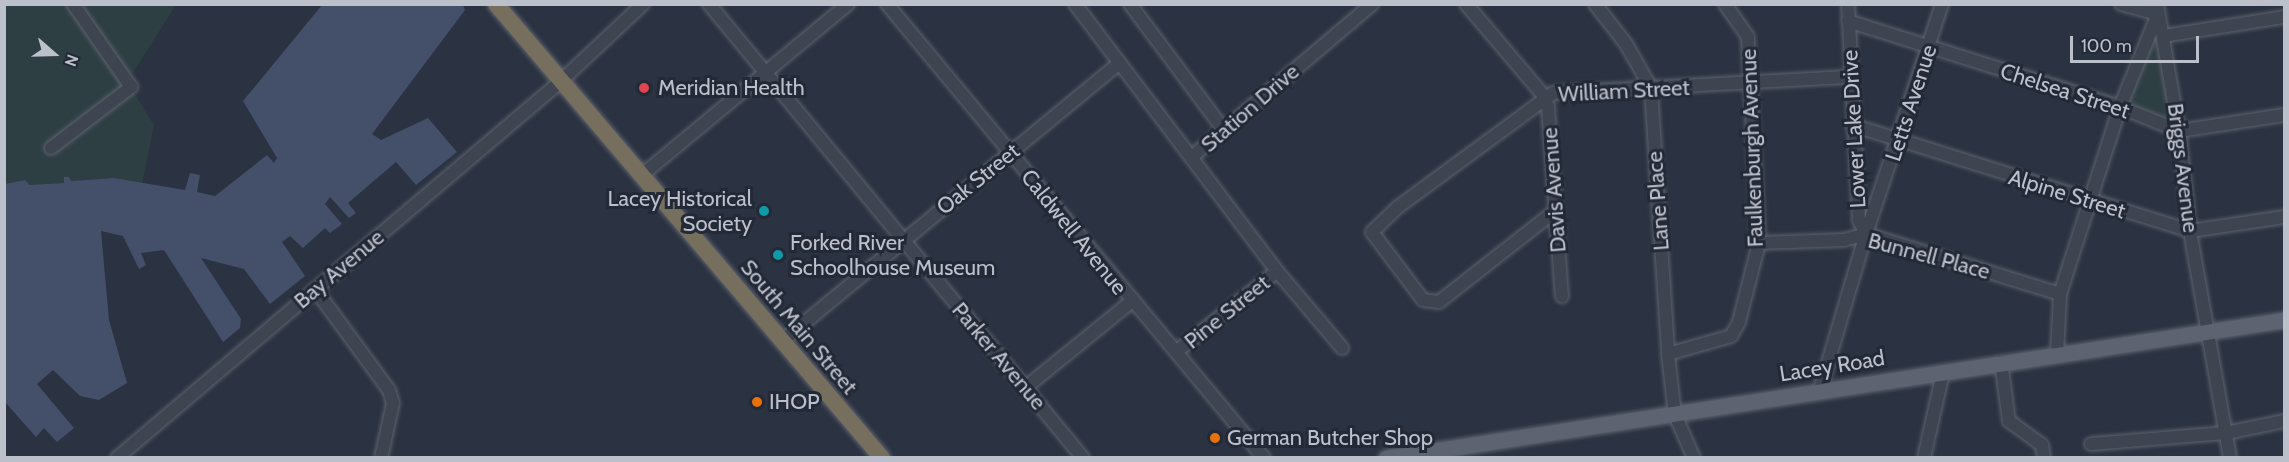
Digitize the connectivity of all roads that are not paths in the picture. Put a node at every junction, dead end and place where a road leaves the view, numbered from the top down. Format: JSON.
{"nodes":[{"id":1,"x":73,"y":4,"type":"edge"},
{"id":2,"x":496,"y":4,"type":"edge"},
{"id":3,"x":643,"y":4,"type":"edge"},
{"id":4,"x":709,"y":4,"type":"edge"},
{"id":5,"x":848,"y":4,"type":"edge"},
{"id":6,"x":887,"y":4,"type":"edge"},
{"id":7,"x":1075,"y":4,"type":"edge"},
{"id":8,"x":1130,"y":4,"type":"edge"},
{"id":9,"x":1372,"y":4,"type":"edge"},
{"id":10,"x":1466,"y":4,"type":"edge"},
{"id":11,"x":1594,"y":4,"type":"edge"},
{"id":12,"x":1725,"y":4,"type":"edge"},
{"id":13,"x":1848,"y":4,"type":"edge"},
{"id":14,"x":1942,"y":4,"type":"edge"},
{"id":15,"x":2121,"y":4,"type":"edge"},
{"id":16,"x":2158,"y":9,"type":"edge"},
{"id":17,"x":2284,"y":16,"type":"edge"},
{"id":18,"x":1848,"y":21,"type":"junction"},
{"id":19,"x":2164,"y":36,"type":"junction"},
{"id":20,"x":1929,"y":47,"type":"junction"},
{"id":21,"x":1119,"y":63,"type":"junction"},
{"id":22,"x":767,"y":72,"type":"junction"},
{"id":23,"x":1851,"y":77,"type":"junction"},
{"id":24,"x":561,"y":81,"type":"junction"},
{"id":25,"x":1752,"y":84,"type":"junction"},
{"id":26,"x":1651,"y":88,"type":"junction"},
{"id":27,"x":1544,"y":96,"type":"junction"},
{"id":28,"x":2120,"y":107,"type":"junction"},
{"id":29,"x":2284,"y":116,"type":"edge"},
{"id":30,"x":1852,"y":125,"type":"junction"},
{"id":31,"x":1224,"y":130,"type":"junction"},
{"id":32,"x":2179,"y":130,"type":"junction"},
{"id":33,"x":1899,"y":142,"type":"junction"},
{"id":34,"x":51,"y":148,"type":"dead end"},
{"id":35,"x":1009,"y":153,"type":"junction"},
{"id":36,"x":1193,"y":156,"type":"junction"},
{"id":37,"x":642,"y":175,"type":"junction"},
{"id":38,"x":2091,"y":202,"type":"junction"},
{"id":39,"x":1555,"y":211,"type":"junction"},
{"id":40,"x":2284,"y":217,"type":"edge"},
{"id":41,"x":2190,"y":231,"type":"junction"},
{"id":42,"x":1866,"y":234,"type":"junction"},
{"id":43,"x":903,"y":240,"type":"junction"},
{"id":44,"x":1759,"y":243,"type":"junction"},
{"id":45,"x":1277,"y":271,"type":"junction"},
{"id":46,"x":315,"y":289,"type":"junction"},
{"id":47,"x":2060,"y":294,"type":"junction"},
{"id":48,"x":1562,"y":296,"type":"dead end"},
{"id":49,"x":1131,"y":302,"type":"junction"},
{"id":50,"x":2284,"y":320,"type":"edge"},
{"id":51,"x":2210,"y":331,"type":"junction"},
{"id":52,"x":782,"y":342,"type":"junction"},
{"id":53,"x":1342,"y":348,"type":"dead end"},
{"id":54,"x":1176,"y":352,"type":"junction"},
{"id":55,"x":1668,"y":354,"type":"junction"},
{"id":56,"x":2057,"y":354,"type":"junction"},
{"id":57,"x":2001,"y":362,"type":"junction"},
{"id":58,"x":1943,"y":372,"type":"junction"},
{"id":59,"x":1025,"y":388,"type":"junction"},
{"id":60,"x":1820,"y":390,"type":"junction"},
{"id":61,"x":1675,"y":415,"type":"junction"},
{"id":62,"x":2284,"y":421,"type":"edge"},
{"id":63,"x":2226,"y":433,"type":"junction"},
{"id":64,"x":2091,"y":444,"type":"dead end"},
{"id":65,"x":1453,"y":453,"type":"edge"},
{"id":66,"x":117,"y":458,"type":"edge"},
{"id":67,"x":381,"y":458,"type":"edge"},
{"id":68,"x":882,"y":458,"type":"edge"},
{"id":69,"x":1083,"y":458,"type":"edge"},
{"id":70,"x":1264,"y":458,"type":"edge"},
{"id":71,"x":1386,"y":458,"type":"edge"},
{"id":72,"x":1694,"y":458,"type":"edge"},
{"id":73,"x":1924,"y":458,"type":"edge"},
{"id":74,"x":2044,"y":458,"type":"edge"},
{"id":75,"x":2230,"y":458,"type":"edge"}],
"edges":[{"from":1,"to":34,"type":"street"},
{"from":2,"to":24,"type":"highway","name":"South Main Street"},
{"from":3,"to":24,"type":"street","name":"Bay Avenue"},
{"from":4,"to":22,"type":"street","name":"Parker Avenue"},
{"from":5,"to":22,"type":"street"},
{"from":6,"to":35,"type":"street","name":"Caldwell Avenue"},
{"from":7,"to":21,"type":"street","name":"Station Drive"},
{"from":8,"to":31,"type":"street"},
{"from":9,"to":31,"type":"street","name":"Station Drive"},
{"from":10,"to":27,"type":"street","name":"Davis Avenue"},
{"from":11,"to":26,"type":"street","name":"Lane Place"},
{"from":12,"to":25,"type":"street","name":"Faulkenburgh Avenue"},
{"from":13,"to":18,"type":"street","name":"Lower Lake Drive"},
{"from":14,"to":20,"type":"street","name":"Letts Avenue"},
{"from":15,"to":16,"type":"street"},
{"from":16,"to":19,"type":"street","name":"Briggs Avenue"},
{"from":16,"to":28,"type":"street"},
{"from":17,"to":19,"type":"street"},
{"from":18,"to":20,"type":"street","name":"Chelsea Street"},
{"from":18,"to":23,"type":"street","name":"Lower Lake Drive"},
{"from":19,"to":32,"type":"street","name":"Briggs Avenue"},
{"from":20,"to":28,"type":"street","name":"Chelsea Street"},
{"from":20,"to":33,"type":"street","name":"Letts Avenue"},
{"from":21,"to":35,"type":"street","name":"Oak Street"},
{"from":21,"to":36,"type":"street","name":"Station Drive"},
{"from":22,"to":37,"type":"street"},
{"from":22,"to":43,"type":"street","name":"Parker Avenue"},
{"from":23,"to":25,"type":"street","name":"William Street"},
{"from":23,"to":30,"type":"street","name":"Lower Lake Drive"},
{"from":24,"to":37,"type":"highway","name":"South Main Street"},
{"from":24,"to":46,"type":"street","name":"Bay Avenue"},
{"from":25,"to":26,"type":"street","name":"William Street"},
{"from":25,"to":44,"type":"street","name":"Faulkenburgh Avenue"},
{"from":26,"to":27,"type":"street","name":"William Street"},
{"from":26,"to":55,"type":"street","name":"Lane Place"},
{"from":27,"to":39,"type":"street","name":"Davis Avenue"},
{"from":27,"to":39,"type":"street","name":"William Street"},
{"from":28,"to":32,"type":"street","name":"Chelsea Street"},
{"from":28,"to":38,"type":"street"},
{"from":29,"to":32,"type":"street","name":"Chelsea Street"},
{"from":30,"to":33,"type":"street","name":"Alpine Street"},
{"from":30,"to":42,"type":"street","name":"Lower Lake Drive"},
{"from":31,"to":36,"type":"street","name":"Station Drive"},
{"from":32,"to":41,"type":"street","name":"Briggs Avenue"},
{"from":33,"to":38,"type":"street","name":"Alpine Street"},
{"from":33,"to":42,"type":"street","name":"Letts Avenue"},
{"from":35,"to":43,"type":"street","name":"Oak Street"},
{"from":35,"to":49,"type":"street","name":"Caldwell Avenue"},
{"from":36,"to":45,"type":"street"},
{"from":37,"to":52,"type":"highway","name":"South Main Street"},
{"from":38,"to":41,"type":"street","name":"Alpine Street"},
{"from":38,"to":47,"type":"street"},
{"from":39,"to":48,"type":"street","name":"Davis Avenue"},
{"from":40,"to":41,"type":"street","name":"Alpine Street"},
{"from":41,"to":51,"type":"street","name":"Briggs Avenue"},
{"from":42,"to":44,"type":"street","name":"Bunnell Place"},
{"from":42,"to":47,"type":"street","name":"Bunnell Place"},
{"from":42,"to":60,"type":"street","name":"Lower Lake Drive"},
{"from":43,"to":52,"type":"street","name":"Oak Street"},
{"from":43,"to":59,"type":"street","name":"Parker Avenue"},
{"from":44,"to":55,"type":"street","name":"Faulkenburgh Avenue"},
{"from":45,"to":53,"type":"street"},
{"from":45,"to":54,"type":"street","name":"Pine Street"},
{"from":46,"to":66,"type":"street","name":"Bay Avenue"},
{"from":46,"to":67,"type":"street"},
{"from":47,"to":56,"type":"street"},
{"from":49,"to":54,"type":"street","name":"Caldwell Avenue"},
{"from":49,"to":59,"type":"street"},
{"from":50,"to":51,"type":"main road","name":"Lacey Road"},
{"from":51,"to":56,"type":"main road","name":"Lacey Road"},
{"from":51,"to":63,"type":"street","name":"Briggs Avenue"},
{"from":52,"to":68,"type":"highway","name":"South Main Street"},
{"from":54,"to":70,"type":"street","name":"Caldwell Avenue"},
{"from":55,"to":61,"type":"street","name":"Lane Place"},
{"from":56,"to":57,"type":"main road","name":"Lacey Road"},
{"from":57,"to":58,"type":"main road","name":"Lacey Road"},
{"from":57,"to":74,"type":"street"},
{"from":58,"to":60,"type":"main road","name":"Lacey Road"},
{"from":58,"to":73,"type":"street"},
{"from":59,"to":69,"type":"street","name":"Parker Avenue"},
{"from":60,"to":61,"type":"main road","name":"Lacey Road"},
{"from":61,"to":65,"type":"main road","name":"Lacey Road"},
{"from":61,"to":72,"type":"street","name":"Lane Place"},
{"from":62,"to":63,"type":"street"},
{"from":63,"to":64,"type":"street"},
{"from":63,"to":75,"type":"street","name":"Briggs Avenue"},
{"from":65,"to":71,"type":"main road","name":"Lacey Road"}]}
